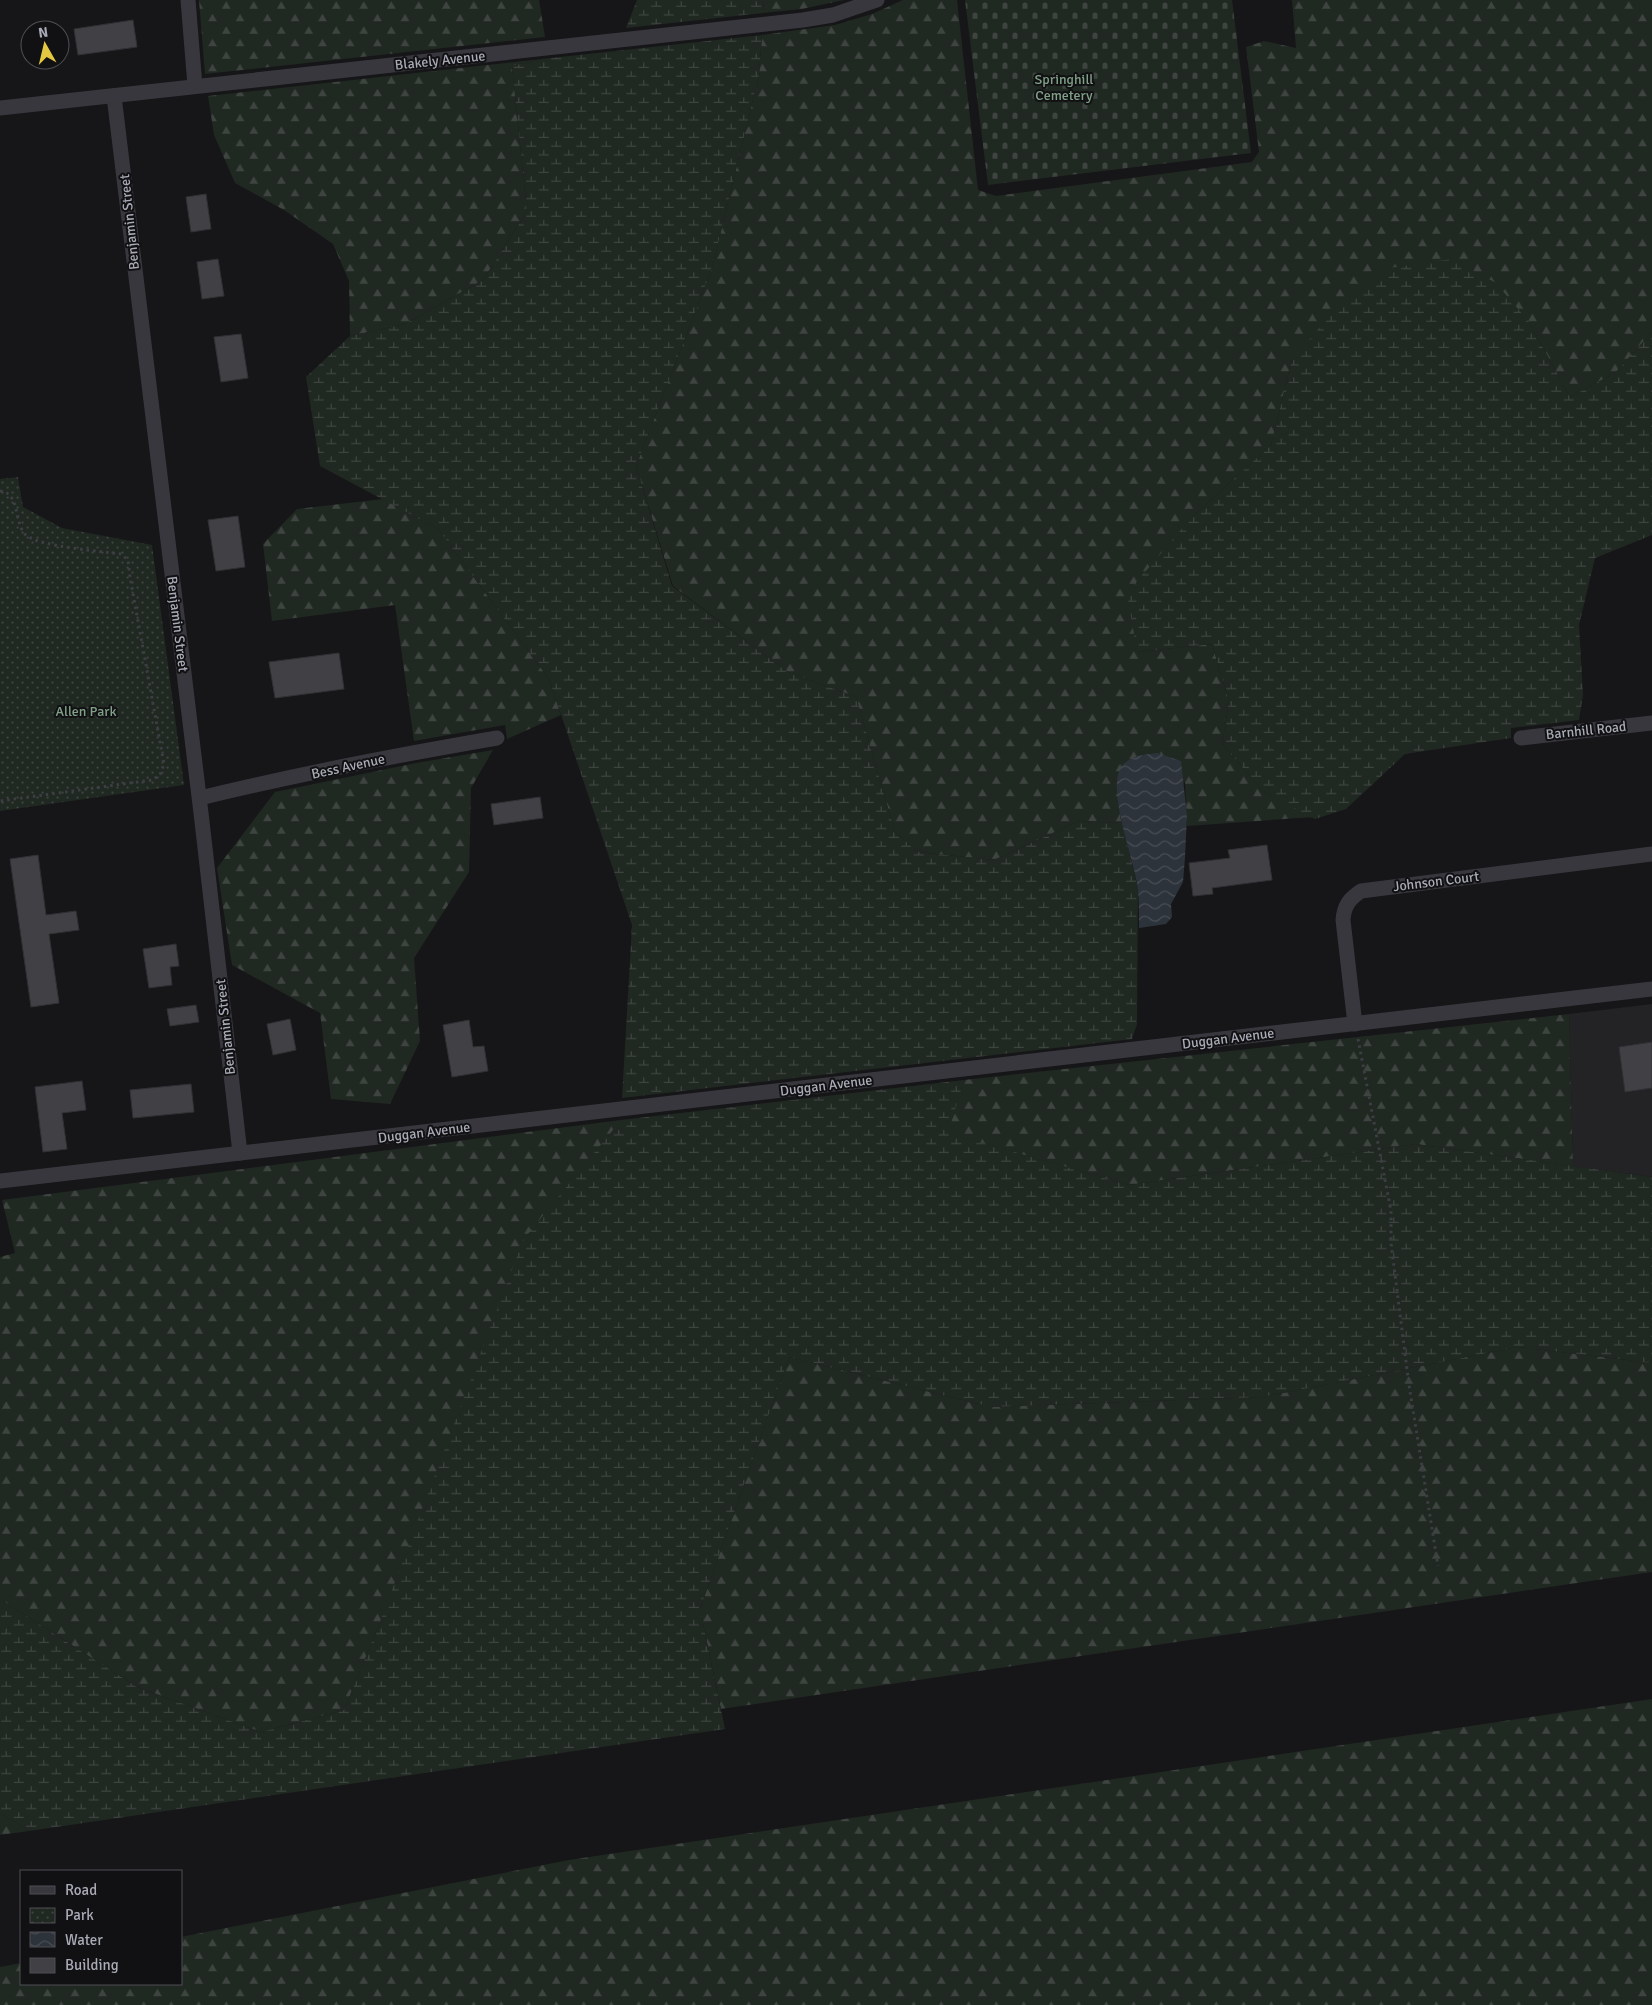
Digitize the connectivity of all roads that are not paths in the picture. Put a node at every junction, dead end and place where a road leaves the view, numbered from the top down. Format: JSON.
{"nodes":[{"id":1,"x":188,"y":0,"type":"edge"},
{"id":2,"x":877,"y":0,"type":"edge"},
{"id":3,"x":195,"y":86,"type":"junction"},
{"id":4,"x":114,"y":96,"type":"junction"},
{"id":5,"x":0,"y":108,"type":"edge"},
{"id":6,"x":1652,"y":723,"type":"edge"},
{"id":7,"x":497,"y":738,"type":"dead end"},
{"id":8,"x":1521,"y":738,"type":"dead end"},
{"id":9,"x":200,"y":798,"type":"junction"},
{"id":10,"x":1652,"y":854,"type":"edge"},
{"id":11,"x":1652,"y":989,"type":"edge"},
{"id":12,"x":1355,"y":1024,"type":"junction"},
{"id":13,"x":240,"y":1153,"type":"junction"},
{"id":14,"x":0,"y":1181,"type":"edge"}],
"edges":[{"from":1,"to":3,"type":"street"},
{"from":2,"to":3,"type":"street","name":"Blakely Avenue"},
{"from":3,"to":4,"type":"street","name":"Blakely Avenue"},
{"from":4,"to":5,"type":"street","name":"Blakely Avenue"},
{"from":4,"to":9,"type":"street","name":"Benjamin Street"},
{"from":6,"to":8,"type":"street","name":"Barnhill Road"},
{"from":7,"to":9,"type":"street","name":"Bess Avenue"},
{"from":9,"to":13,"type":"street","name":"Benjamin Street"},
{"from":10,"to":12,"type":"street","name":"Johnson Court"},
{"from":11,"to":12,"type":"street","name":"Duggan Avenue"},
{"from":12,"to":13,"type":"street","name":"Duggan Avenue"},
{"from":13,"to":14,"type":"street","name":"Duggan Avenue"}]}
